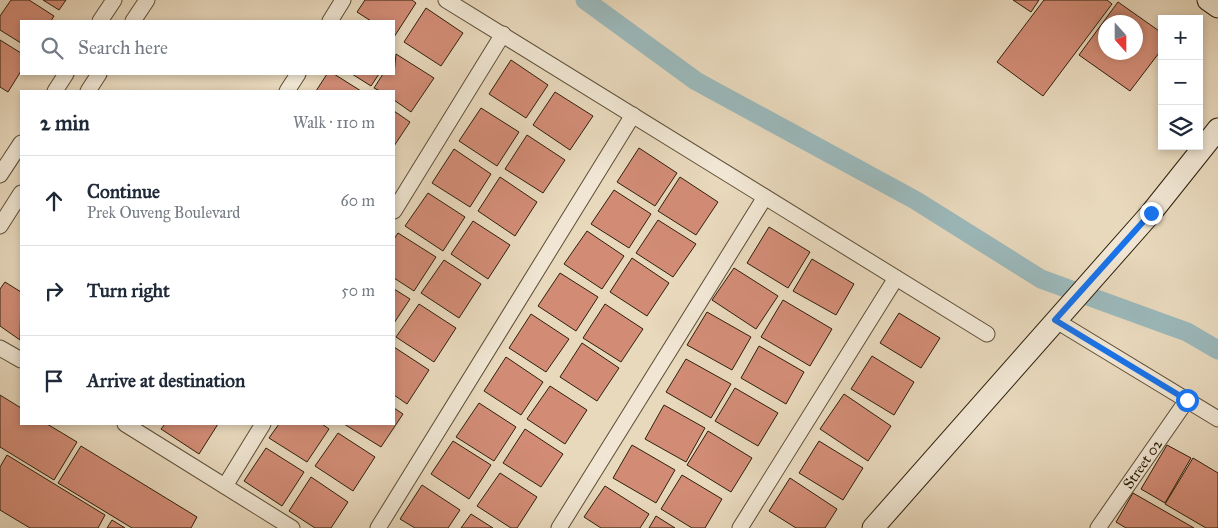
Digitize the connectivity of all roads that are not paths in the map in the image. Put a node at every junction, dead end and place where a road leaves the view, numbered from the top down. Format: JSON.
{"nodes":[{"id":1,"x":114,"y":0,"type":"edge"},
{"id":2,"x":147,"y":0,"type":"edge"},
{"id":3,"x":343,"y":0,"type":"edge"},
{"id":4,"x":446,"y":0,"type":"edge"},
{"id":5,"x":1208,"y":0,"type":"edge"},
{"id":6,"x":1218,"y":7,"type":"edge"},
{"id":7,"x":101,"y":20,"type":"edge"},
{"id":8,"x":134,"y":20,"type":"edge"},
{"id":9,"x":331,"y":20,"type":"edge"},
{"id":10,"x":503,"y":34,"type":"junction"},
{"id":11,"x":65,"y":75,"type":"edge"},
{"id":12,"x":98,"y":75,"type":"edge"},
{"id":13,"x":297,"y":75,"type":"edge"},
{"id":14,"x":56,"y":90,"type":"edge"},
{"id":15,"x":89,"y":90,"type":"edge"},
{"id":16,"x":288,"y":90,"type":"edge"},
{"id":17,"x":633,"y":115,"type":"junction"},
{"id":18,"x":1218,"y":129,"type":"edge"},
{"id":19,"x":20,"y":145,"type":"edge"},
{"id":20,"x":0,"y":176,"type":"edge"},
{"id":21,"x":20,"y":195,"type":"edge"},
{"id":22,"x":765,"y":197,"type":"junction"},
{"id":23,"x":395,"y":209,"type":"edge"},
{"id":24,"x":0,"y":226,"type":"edge"},
{"id":25,"x":896,"y":278,"type":"junction"},
{"id":26,"x":1059,"y":316,"type":"junction"},
{"id":27,"x":987,"y":334,"type":"dead end"},
{"id":28,"x":0,"y":348,"type":"edge"},
{"id":29,"x":20,"y":359,"type":"edge"},
{"id":30,"x":1187,"y":400,"type":"junction"},
{"id":31,"x":1218,"y":419,"type":"edge"},
{"id":32,"x":127,"y":425,"type":"edge"},
{"id":33,"x":262,"y":425,"type":"edge"},
{"id":34,"x":225,"y":486,"type":"junction"},
{"id":35,"x":292,"y":528,"type":"edge"},
{"id":36,"x":378,"y":528,"type":"edge"},
{"id":37,"x":558,"y":528,"type":"edge"},
{"id":38,"x":740,"y":528,"type":"edge"},
{"id":39,"x":873,"y":528,"type":"edge"},
{"id":40,"x":1098,"y":528,"type":"edge"}],
"edges":[{"from":1,"to":7,"type":"street"},
{"from":2,"to":8,"type":"street"},
{"from":3,"to":9,"type":"street"},
{"from":4,"to":10,"type":"street"},
{"from":5,"to":6,"type":"street"},
{"from":10,"to":17,"type":"street"},
{"from":10,"to":23,"type":"street"},
{"from":11,"to":14,"type":"street"},
{"from":12,"to":15,"type":"street"},
{"from":13,"to":16,"type":"street"},
{"from":17,"to":22,"type":"street"},
{"from":17,"to":36,"type":"street"},
{"from":18,"to":26,"type":"street"},
{"from":19,"to":20,"type":"street"},
{"from":21,"to":24,"type":"street"},
{"from":22,"to":25,"type":"street"},
{"from":22,"to":37,"type":"street"},
{"from":25,"to":27,"type":"street"},
{"from":25,"to":38,"type":"street"},
{"from":26,"to":30,"type":"street"},
{"from":26,"to":39,"type":"street"},
{"from":28,"to":29,"type":"street"},
{"from":30,"to":31,"type":"street"},
{"from":30,"to":40,"type":"street","name":"Street 02"},
{"from":32,"to":34,"type":"street"},
{"from":33,"to":34,"type":"street"},
{"from":34,"to":35,"type":"street"}]}
